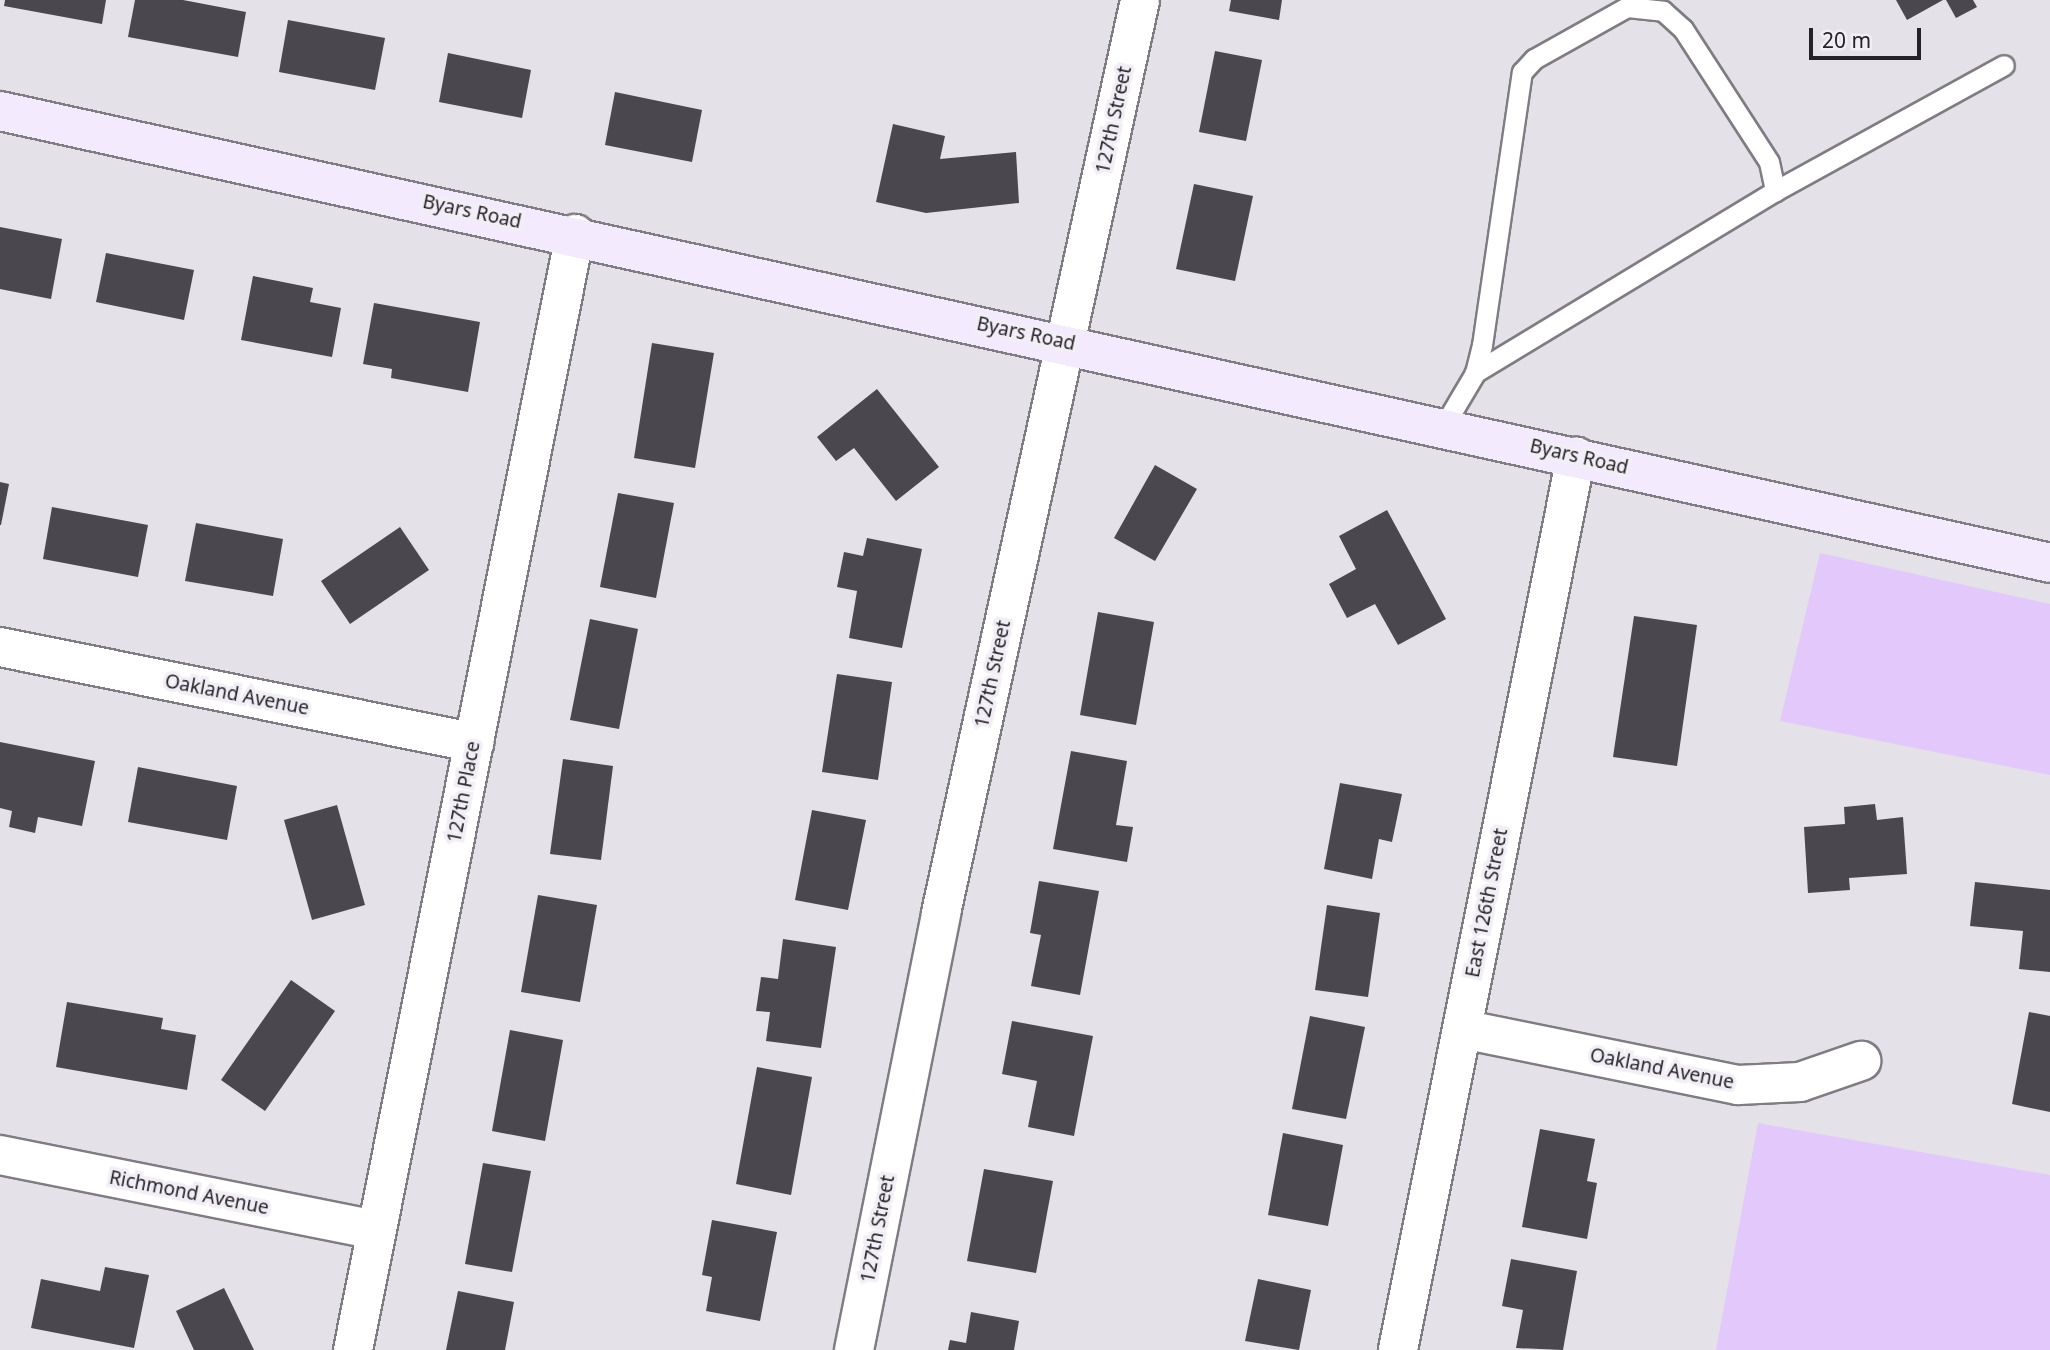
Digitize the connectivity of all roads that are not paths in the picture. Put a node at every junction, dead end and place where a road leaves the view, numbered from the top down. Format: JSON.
{"nodes":[{"id":1,"x":1140,"y":0,"type":"edge"},
{"id":2,"x":2004,"y":65,"type":"dead end"},
{"id":3,"x":0,"y":110,"type":"edge"},
{"id":4,"x":1775,"y":191,"type":"junction"},
{"id":5,"x":575,"y":234,"type":"junction"},
{"id":6,"x":1065,"y":343,"type":"junction"},
{"id":7,"x":1475,"y":373,"type":"junction"},
{"id":8,"x":1443,"y":427,"type":"junction"},
{"id":9,"x":1576,"y":457,"type":"junction"},
{"id":10,"x":2050,"y":563,"type":"edge"},
{"id":11,"x":0,"y":647,"type":"edge"},
{"id":12,"x":474,"y":743,"type":"junction"},
{"id":13,"x":1462,"y":1029,"type":"junction"},
{"id":14,"x":1861,"y":1061,"type":"dead end"},
{"id":15,"x":0,"y":1155,"type":"edge"},
{"id":16,"x":377,"y":1230,"type":"junction"},
{"id":17,"x":353,"y":1350,"type":"edge"},
{"id":18,"x":854,"y":1350,"type":"edge"},
{"id":19,"x":1398,"y":1350,"type":"edge"}],
"edges":[{"from":1,"to":6,"type":"street","name":"127th Street"},
{"from":2,"to":4,"type":"lane"},
{"from":3,"to":5,"type":"street","name":"Byars Road"},
{"from":4,"to":7,"type":"lane"},
{"from":4,"to":7,"type":"lane"},
{"from":5,"to":6,"type":"street","name":"Byars Road"},
{"from":5,"to":12,"type":"street","name":"127th Place"},
{"from":6,"to":8,"type":"street","name":"Byars Road"},
{"from":6,"to":18,"type":"street","name":"127th Street"},
{"from":7,"to":8,"type":"lane"},
{"from":8,"to":9,"type":"street","name":"Byars Road"},
{"from":9,"to":10,"type":"street","name":"Byars Road"},
{"from":9,"to":13,"type":"street","name":"East 126th Street"},
{"from":11,"to":12,"type":"street","name":"Oakland Avenue"},
{"from":12,"to":16,"type":"street","name":"127th Place"},
{"from":13,"to":14,"type":"street","name":"Oakland Avenue"},
{"from":13,"to":19,"type":"street","name":"East 126th Street"},
{"from":15,"to":16,"type":"street","name":"Richmond Avenue"},
{"from":16,"to":17,"type":"street","name":"127th Place"}]}
